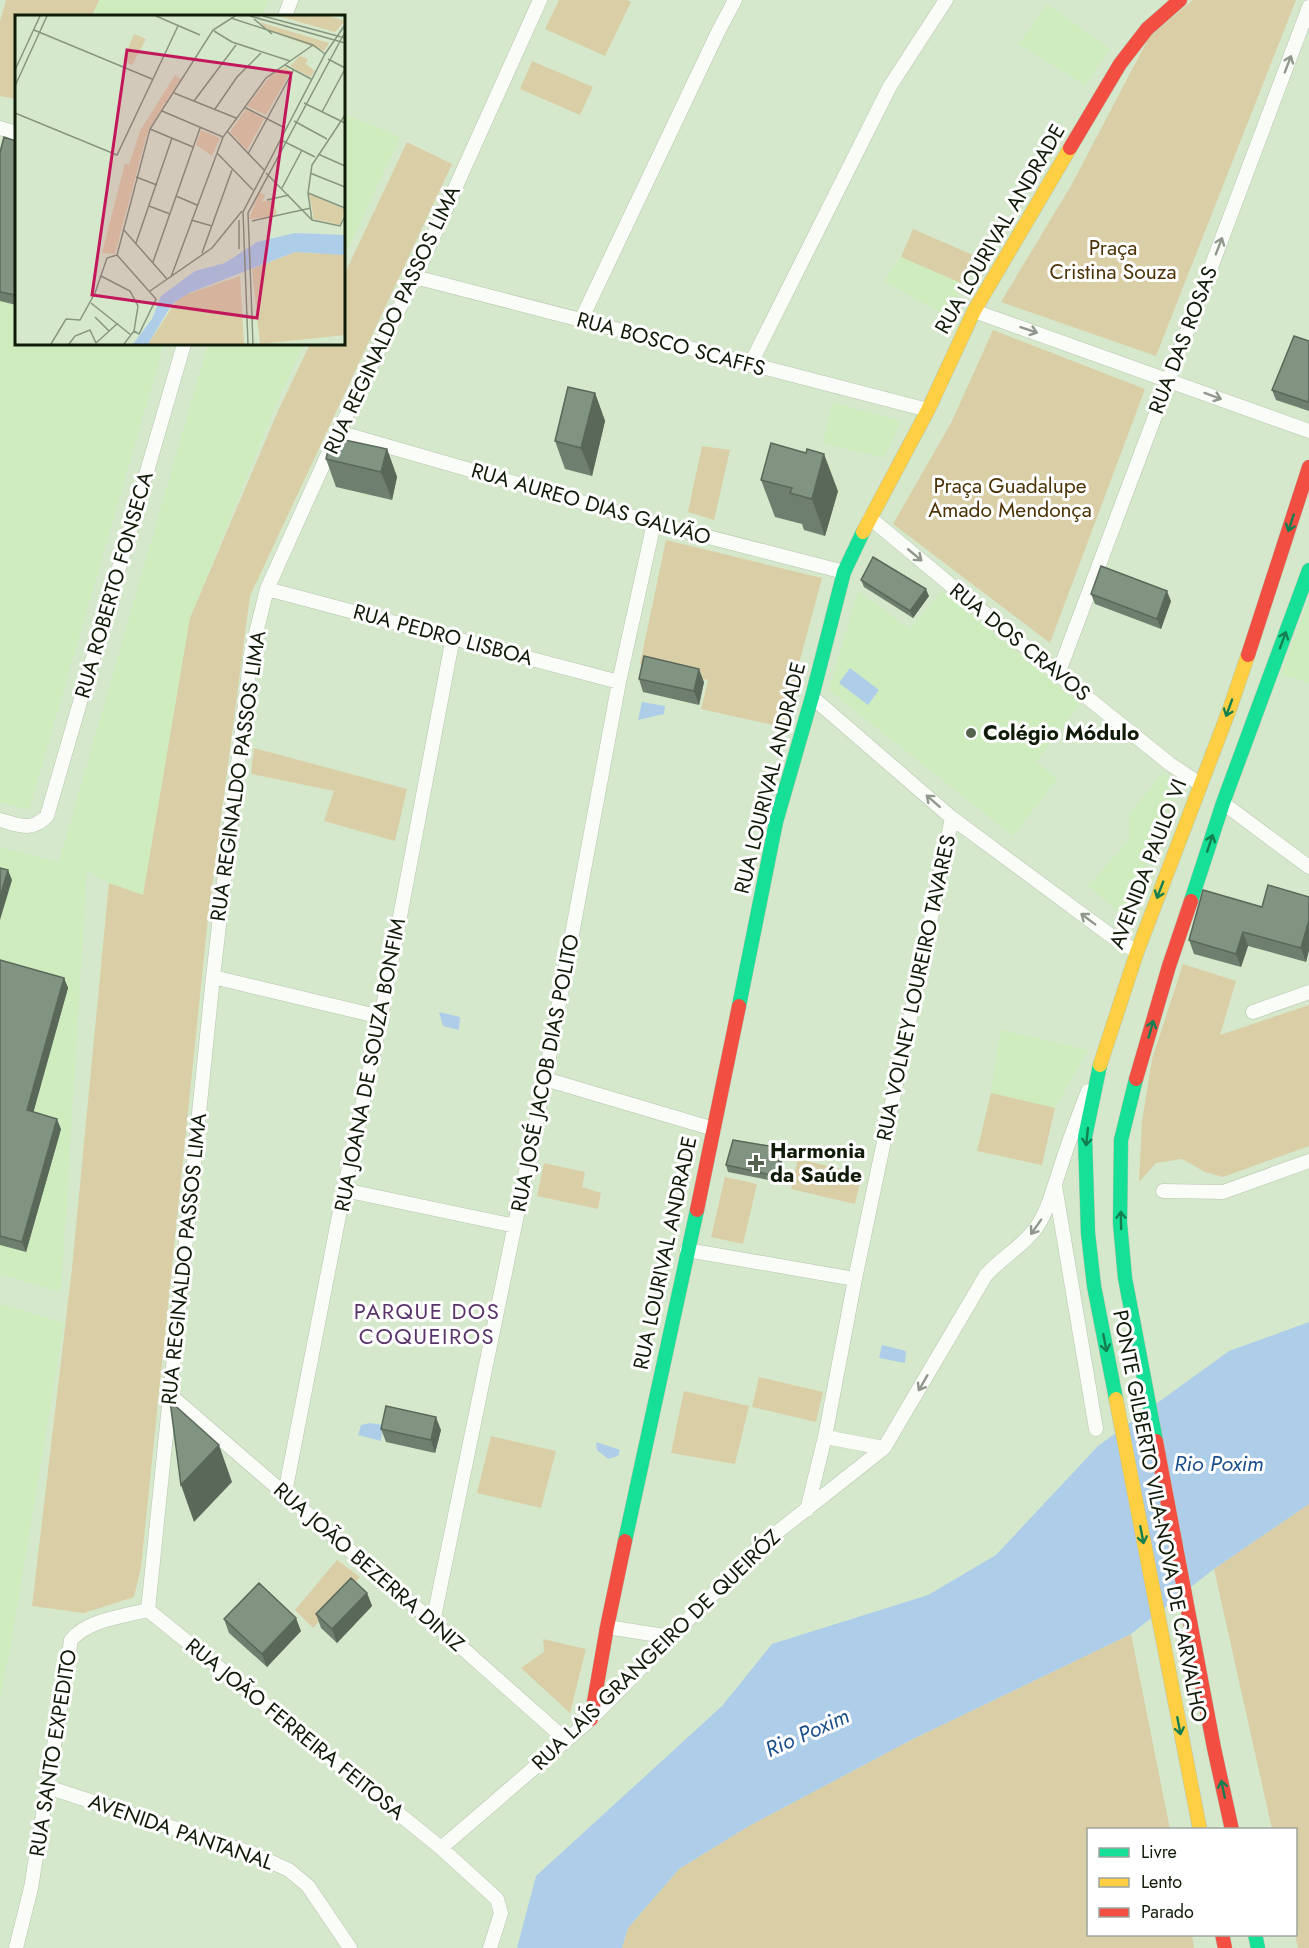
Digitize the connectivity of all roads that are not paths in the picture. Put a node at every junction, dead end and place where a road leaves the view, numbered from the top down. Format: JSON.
{"nodes":[{"id":1,"x":291,"y":0,"type":"edge"},
{"id":2,"x":540,"y":0,"type":"edge"},
{"id":3,"x":735,"y":0,"type":"edge"},
{"id":4,"x":946,"y":0,"type":"edge"},
{"id":5,"x":1180,"y":0,"type":"edge"},
{"id":6,"x":1309,"y":7,"type":"edge"},
{"id":7,"x":285,"y":15,"type":"edge"},
{"id":8,"x":0,"y":128,"type":"edge"},
{"id":9,"x":15,"y":133,"type":"edge"},
{"id":10,"x":415,"y":277,"type":"junction"},
{"id":11,"x":974,"y":311,"type":"junction"},
{"id":12,"x":581,"y":320,"type":"junction"},
{"id":13,"x":184,"y":345,"type":"edge"},
{"id":14,"x":750,"y":365,"type":"junction"},
{"id":15,"x":1168,"y":379,"type":"junction"},
{"id":16,"x":928,"y":410,"type":"junction"},
{"id":17,"x":1309,"y":431,"type":"edge"},
{"id":18,"x":338,"y":432,"type":"junction"},
{"id":19,"x":1309,"y":467,"type":"edge"},
{"id":20,"x":870,"y":518,"type":"junction"},
{"id":21,"x":654,"y":523,"type":"junction"},
{"id":22,"x":1309,"y":570,"type":"edge"},
{"id":23,"x":844,"y":572,"type":"junction"},
{"id":24,"x":267,"y":589,"type":"junction"},
{"id":25,"x":453,"y":637,"type":"junction"},
{"id":26,"x":1058,"y":674,"type":"junction"},
{"id":27,"x":619,"y":682,"type":"junction"},
{"id":28,"x":812,"y":697,"type":"junction"},
{"id":29,"x":1200,"y":784,"type":"junction"},
{"id":30,"x":1223,"y":803,"type":"junction"},
{"id":31,"x":952,"y":818,"type":"junction"},
{"id":32,"x":0,"y":820,"type":"edge"},
{"id":33,"x":1309,"y":867,"type":"edge"},
{"id":34,"x":1137,"y":952,"type":"junction"},
{"id":35,"x":213,"y":977,"type":"junction"},
{"id":36,"x":1309,"y":992,"type":"edge"},
{"id":37,"x":1253,"y":1012,"type":"dead end"},
{"id":38,"x":381,"y":1017,"type":"junction"},
{"id":39,"x":1102,"y":1055,"type":"junction"},
{"id":40,"x":545,"y":1079,"type":"junction"},
{"id":41,"x":714,"y":1129,"type":"junction"},
{"id":42,"x":1309,"y":1161,"type":"edge"},
{"id":43,"x":1054,"y":1184,"type":"junction"},
{"id":44,"x":344,"y":1190,"type":"junction"},
{"id":45,"x":1163,"y":1191,"type":"dead end"},
{"id":46,"x":515,"y":1226,"type":"junction"},
{"id":47,"x":687,"y":1250,"type":"junction"},
{"id":48,"x":855,"y":1279,"type":"junction"},
{"id":49,"x":1094,"y":1286,"type":"joint"},
{"id":50,"x":170,"y":1395,"type":"junction"},
{"id":51,"x":1096,"y":1429,"type":"dead end"},
{"id":52,"x":825,"y":1437,"type":"junction"},
{"id":53,"x":884,"y":1448,"type":"junction"},
{"id":54,"x":285,"y":1493,"type":"junction"},
{"id":55,"x":807,"y":1510,"type":"junction"},
{"id":56,"x":148,"y":1610,"type":"junction"},
{"id":57,"x":433,"y":1622,"type":"junction"},
{"id":58,"x":607,"y":1627,"type":"junction"},
{"id":59,"x":671,"y":1636,"type":"junction"},
{"id":60,"x":591,"y":1719,"type":"junction"},
{"id":61,"x":566,"y":1740,"type":"junction"},
{"id":62,"x":47,"y":1787,"type":"junction"},
{"id":63,"x":1200,"y":1828,"type":"edge"},
{"id":64,"x":1232,"y":1828,"type":"edge"},
{"id":65,"x":441,"y":1848,"type":"junction"},
{"id":66,"x":16,"y":1948,"type":"edge"},
{"id":67,"x":350,"y":1948,"type":"edge"},
{"id":68,"x":490,"y":1948,"type":"edge"}],
"edges":[{"from":1,"to":7,"type":"street"},
{"from":2,"to":10,"type":"street","name":"RUA REGINALDO PASSOS LIMA"},
{"from":3,"to":12,"type":"street"},
{"from":4,"to":14,"type":"street"},
{"from":5,"to":11,"type":"main road","name":"RUA LOURIVAL ANDRADE"},
{"from":15,"to":6,"type":"street","name":"RUA DAS ROSAS","one_way":true},
{"from":8,"to":9,"type":"street"},
{"from":10,"to":12,"type":"street","name":"RUA BOSCO SCAFFS"},
{"from":10,"to":18,"type":"street","name":"RUA REGINALDO PASSOS LIMA"},
{"from":11,"to":15,"type":"street","one_way":true},
{"from":11,"to":16,"type":"main road","name":"RUA LOURIVAL ANDRADE"},
{"from":12,"to":14,"type":"street","name":"RUA BOSCO SCAFFS"},
{"from":13,"to":32,"type":"street","name":"RUA ROBERTO FONSECA"},
{"from":14,"to":16,"type":"street","name":"RUA BOSCO SCAFFS"},
{"from":15,"to":17,"type":"street","one_way":true},
{"from":15,"to":26,"type":"street","name":"RUA DAS ROSAS"},
{"from":16,"to":20,"type":"main road","name":"RUA LOURIVAL ANDRADE"},
{"from":18,"to":21,"type":"street","name":"RUA AUREO DIAS GALVÃO"},
{"from":18,"to":24,"type":"street","name":"RUA REGINALDO PASSOS LIMA"},
{"from":19,"to":29,"type":"main road","name":"AVENIDA PAULO VI","one_way":true},
{"from":20,"to":23,"type":"main road","name":"RUA LOURIVAL ANDRADE"},
{"from":20,"to":26,"type":"street","name":"RUA DOS CRAVOS","one_way":true},
{"from":21,"to":23,"type":"street","name":"RUA AUREO DIAS GALVÃO"},
{"from":21,"to":27,"type":"street","name":"RUA JOSÉ JACOB DIAS POLITO"},
{"from":30,"to":22,"type":"main road","one_way":true},
{"from":23,"to":28,"type":"main road","name":"RUA LOURIVAL ANDRADE"},
{"from":24,"to":25,"type":"street","name":"RUA PEDRO LISBOA"},
{"from":24,"to":35,"type":"street","name":"RUA REGINALDO PASSOS LIMA"},
{"from":25,"to":27,"type":"street","name":"RUA PEDRO LISBOA"},
{"from":25,"to":38,"type":"street","name":"RUA JOANA DE SOUZA BONFIM"},
{"from":26,"to":29,"type":"street","name":"RUA DOS CRAVOS"},
{"from":27,"to":40,"type":"street","name":"RUA JOSÉ JACOB DIAS POLITO"},
{"from":31,"to":28,"type":"street","one_way":true},
{"from":28,"to":41,"type":"main road","name":"RUA LOURIVAL ANDRADE"},
{"from":29,"to":34,"type":"main road","name":"AVENIDA PAULO VI","one_way":true},
{"from":30,"to":33,"type":"street"},
{"from":64,"to":30,"type":"main road","name":"PONTE GILBERTO VILA-NOVA DE CARVALHO","one_way":true},
{"from":34,"to":31,"type":"street","one_way":true},
{"from":31,"to":48,"type":"street","name":"RUA VOLNEY LOUREIRO TAVARES"},
{"from":34,"to":39,"type":"main road","name":"AVENIDA PAULO VI"},
{"from":35,"to":38,"type":"street"},
{"from":35,"to":50,"type":"street","name":"RUA REGINALDO PASSOS LIMA"},
{"from":36,"to":37,"type":"street"},
{"from":38,"to":44,"type":"street","name":"RUA JOANA DE SOUZA BONFIM"},
{"from":39,"to":43,"type":"street","name":"RUA LAÍS GRANGEIRO DE QUEIRÓZ"},
{"from":39,"to":49,"type":"main road","name":"AVENIDA PAULO VI","one_way":true},
{"from":40,"to":41,"type":"street"},
{"from":40,"to":46,"type":"street","name":"RUA JOSÉ JACOB DIAS POLITO"},
{"from":41,"to":47,"type":"main road","name":"RUA LOURIVAL ANDRADE"},
{"from":42,"to":45,"type":"street"},
{"from":43,"to":51,"type":"street"},
{"from":43,"to":53,"type":"street","name":"RUA LAÍS GRANGEIRO DE QUEIRÓZ","one_way":true},
{"from":44,"to":46,"type":"street"},
{"from":44,"to":54,"type":"street","name":"RUA JOANA DE SOUZA BONFIM"},
{"from":46,"to":57,"type":"street","name":"RUA JOSÉ JACOB DIAS POLITO"},
{"from":47,"to":48,"type":"street"},
{"from":47,"to":58,"type":"main road","name":"RUA LOURIVAL ANDRADE"},
{"from":48,"to":52,"type":"street","name":"RUA VOLNEY LOUREIRO TAVARES"},
{"from":49,"to":63,"type":"main road","name":"PONTE GILBERTO VILA-NOVA DE CARVALHO","one_way":true},
{"from":50,"to":54,"type":"street","name":"RUA JOÃO BEZERRA DINIZ"},
{"from":50,"to":56,"type":"street","name":"RUA REGINALDO PASSOS LIMA"},
{"from":52,"to":53,"type":"street"},
{"from":52,"to":55,"type":"street","name":"RUA VOLNEY LOUREIRO TAVARES"},
{"from":53,"to":55,"type":"street","name":"RUA LAÍS GRANGEIRO DE QUEIRÓZ"},
{"from":54,"to":57,"type":"street","name":"RUA JOÃO BEZERRA DINIZ"},
{"from":55,"to":59,"type":"street","name":"RUA LAÍS GRANGEIRO DE QUEIRÓZ"},
{"from":56,"to":62,"type":"street","name":"RUA SANTO EXPEDITO"},
{"from":56,"to":65,"type":"street","name":"RUA JOÃO FERREIRA FEITOSA"},
{"from":57,"to":61,"type":"street","name":"RUA JOÃO BEZERRA DINIZ"},
{"from":58,"to":59,"type":"street"},
{"from":58,"to":60,"type":"main road","name":"RUA LOURIVAL ANDRADE"},
{"from":59,"to":60,"type":"street","name":"RUA LAÍS GRANGEIRO DE QUEIRÓZ"},
{"from":60,"to":61,"type":"street","name":"RUA LAÍS GRANGEIRO DE QUEIRÓZ"},
{"from":61,"to":65,"type":"street","name":"RUA LAÍS GRANGEIRO DE QUEIRÓZ"},
{"from":62,"to":66,"type":"street","name":"RUA SANTO EXPEDITO"},
{"from":62,"to":67,"type":"street","name":"AVENIDA PANTANAL"},
{"from":65,"to":68,"type":"street","name":"RUA JOÃO FERREIRA FEITOSA"}]}
